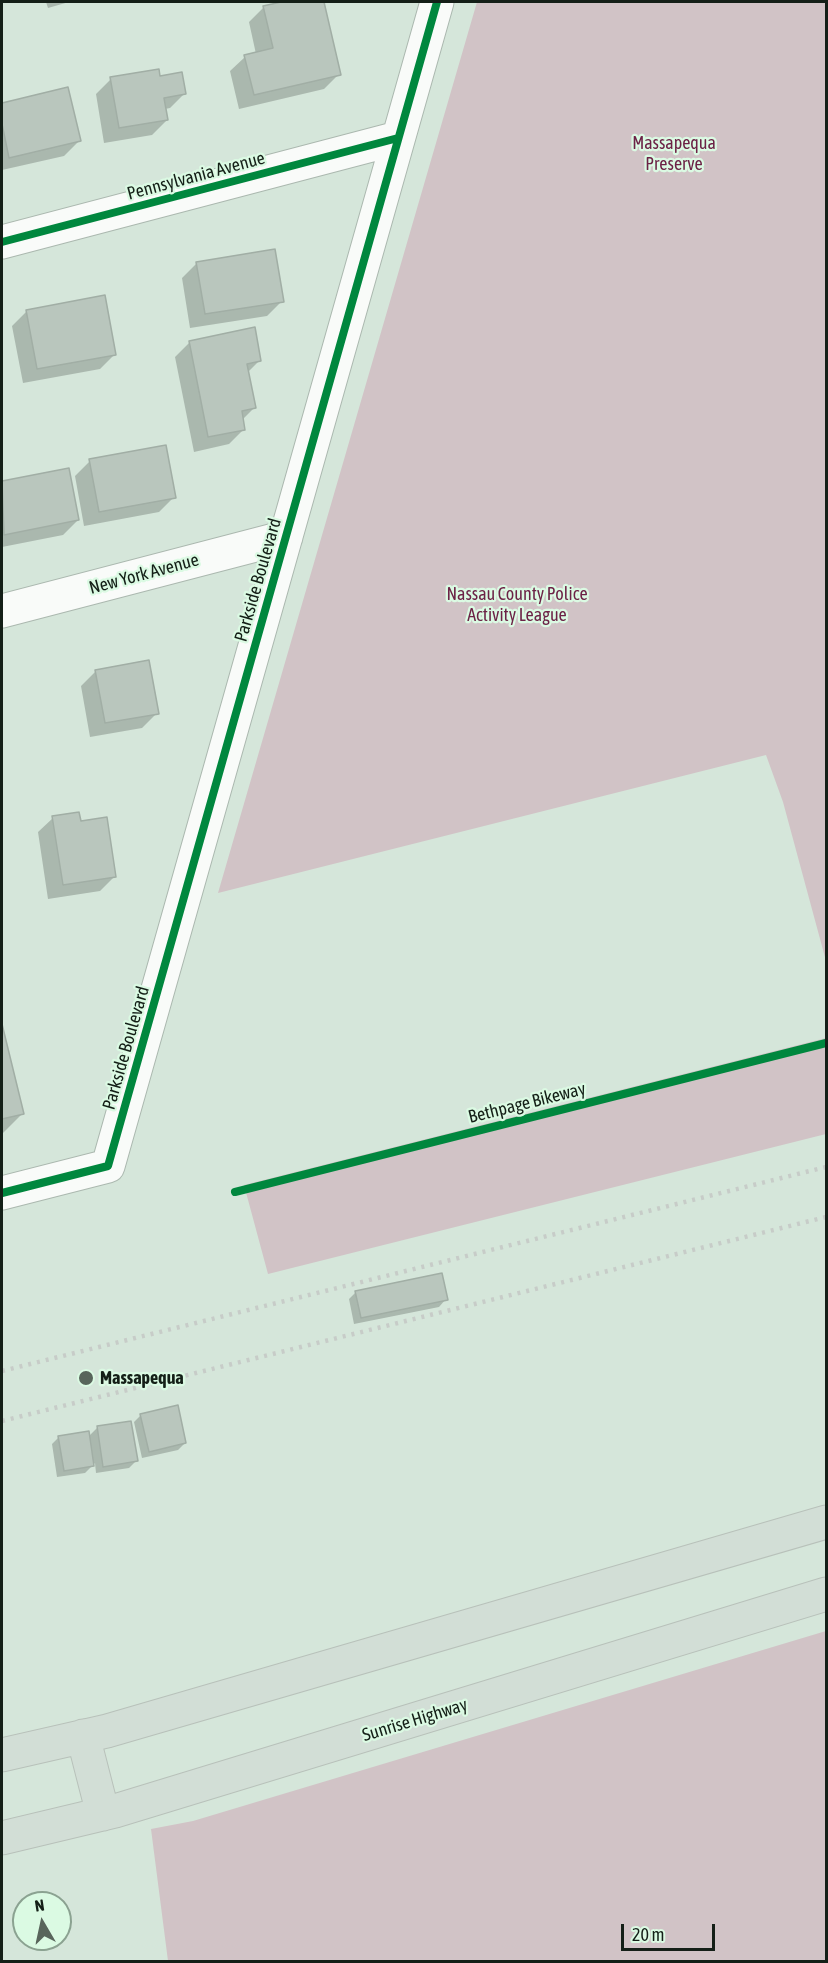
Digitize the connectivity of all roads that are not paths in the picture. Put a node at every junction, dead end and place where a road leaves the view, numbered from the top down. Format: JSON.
{"nodes":[{"id":1,"x":437,"y":2,"type":"edge"},
{"id":2,"x":398,"y":138,"type":"junction"},
{"id":3,"x":2,"y":242,"type":"edge"},
{"id":4,"x":286,"y":537,"type":"junction"},
{"id":5,"x":2,"y":611,"type":"edge"},
{"id":6,"x":2,"y":1193,"type":"edge"},
{"id":7,"x":826,"y":1522,"type":"edge"},
{"id":8,"x":826,"y":1594,"type":"edge"},
{"id":9,"x":83,"y":1736,"type":"junction"},
{"id":10,"x":2,"y":1755,"type":"edge"},
{"id":11,"x":103,"y":1814,"type":"junction"},
{"id":12,"x":2,"y":1838,"type":"edge"}],
"edges":[{"from":1,"to":2,"type":"street","name":"Parkside Boulevard"},
{"from":2,"to":3,"type":"street","name":"Pennsylvania Avenue"},
{"from":2,"to":4,"type":"street","name":"Parkside Boulevard"},
{"from":4,"to":5,"type":"street","name":"New York Avenue"},
{"from":4,"to":6,"type":"street","name":"Parkside Boulevard"},
{"from":7,"to":9,"type":"highway"},
{"from":8,"to":11,"type":"highway","name":"Sunrise Highway"},
{"from":9,"to":10,"type":"highway"},
{"from":9,"to":11,"type":"highway"},
{"from":11,"to":12,"type":"highway","name":"Sunrise Highway"}]}
